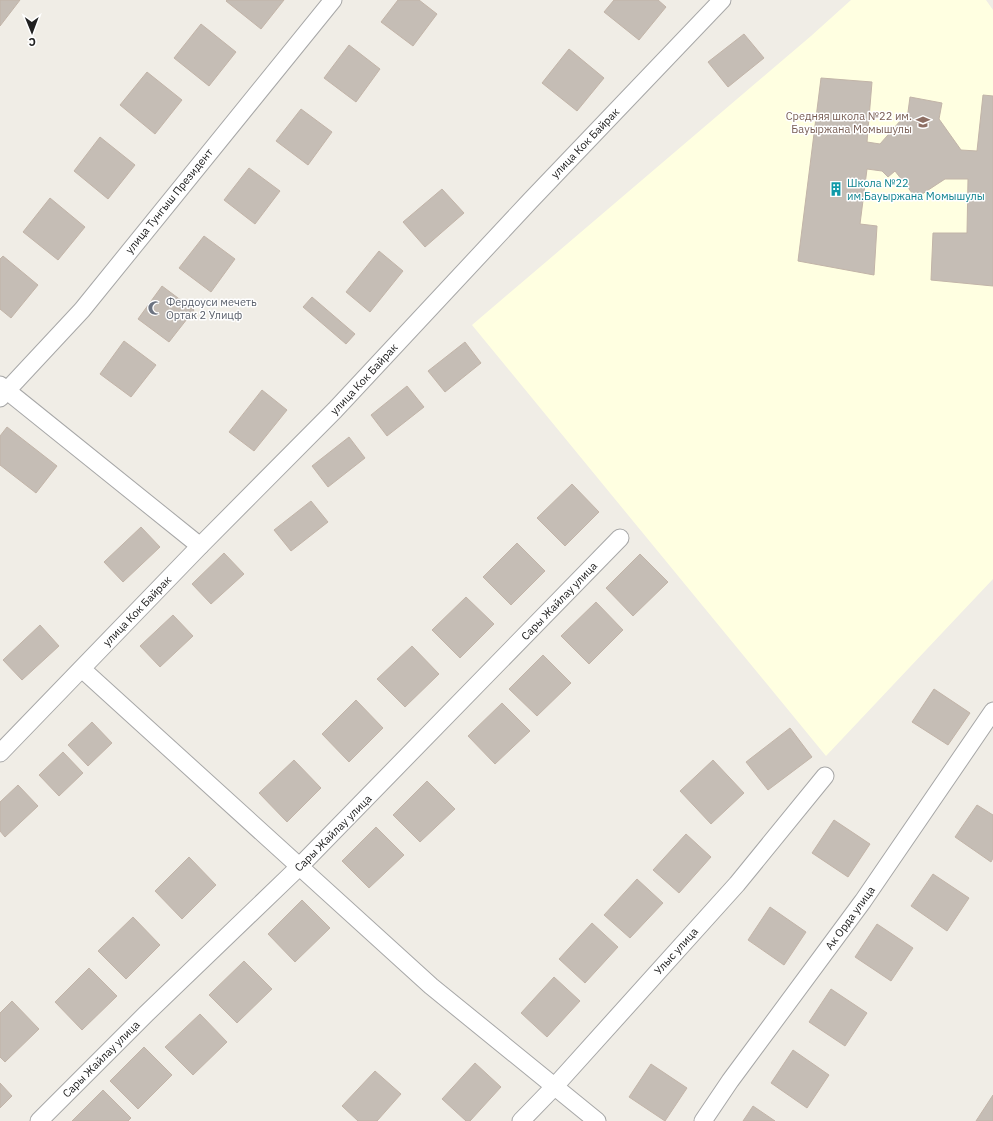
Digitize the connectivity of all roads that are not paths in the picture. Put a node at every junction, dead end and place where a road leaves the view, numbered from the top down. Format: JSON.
{"nodes":[{"id":1,"x":333,"y":0,"type":"edge"},
{"id":2,"x":722,"y":0,"type":"edge"},
{"id":3,"x":2,"y":391,"type":"edge"},
{"id":4,"x":620,"y":538,"type":"dead end"},
{"id":5,"x":200,"y":546,"type":"junction"},
{"id":6,"x":82,"y":669,"type":"junction"},
{"id":7,"x":993,"y":711,"type":"edge"},
{"id":8,"x":0,"y":753,"type":"edge"},
{"id":9,"x":825,"y":776,"type":"dead end"},
{"id":10,"x":299,"y":868,"type":"junction"},
{"id":11,"x":555,"y":1086,"type":"junction"},
{"id":12,"x":39,"y":1121,"type":"edge"},
{"id":13,"x":521,"y":1121,"type":"edge"},
{"id":14,"x":598,"y":1121,"type":"edge"},
{"id":15,"x":703,"y":1121,"type":"edge"}],
"edges":[{"from":1,"to":3,"type":"street","name":"улица Тунгыш Президент"},
{"from":2,"to":5,"type":"street","name":"улица Кок Байрак"},
{"from":3,"to":5,"type":"street"},
{"from":4,"to":10,"type":"street","name":"Сары Жайлау улица"},
{"from":5,"to":6,"type":"street","name":"улица Кок Байрак"},
{"from":6,"to":8,"type":"street","name":"улица Кок Байрак"},
{"from":6,"to":10,"type":"street"},
{"from":7,"to":15,"type":"street","name":"Ак Орда улица"},
{"from":9,"to":11,"type":"street","name":"Улыс улица"},
{"from":10,"to":11,"type":"street"},
{"from":10,"to":12,"type":"street","name":"Сары Жайлау улица"},
{"from":11,"to":13,"type":"street","name":"Улыс улица"},
{"from":11,"to":14,"type":"street"}]}
